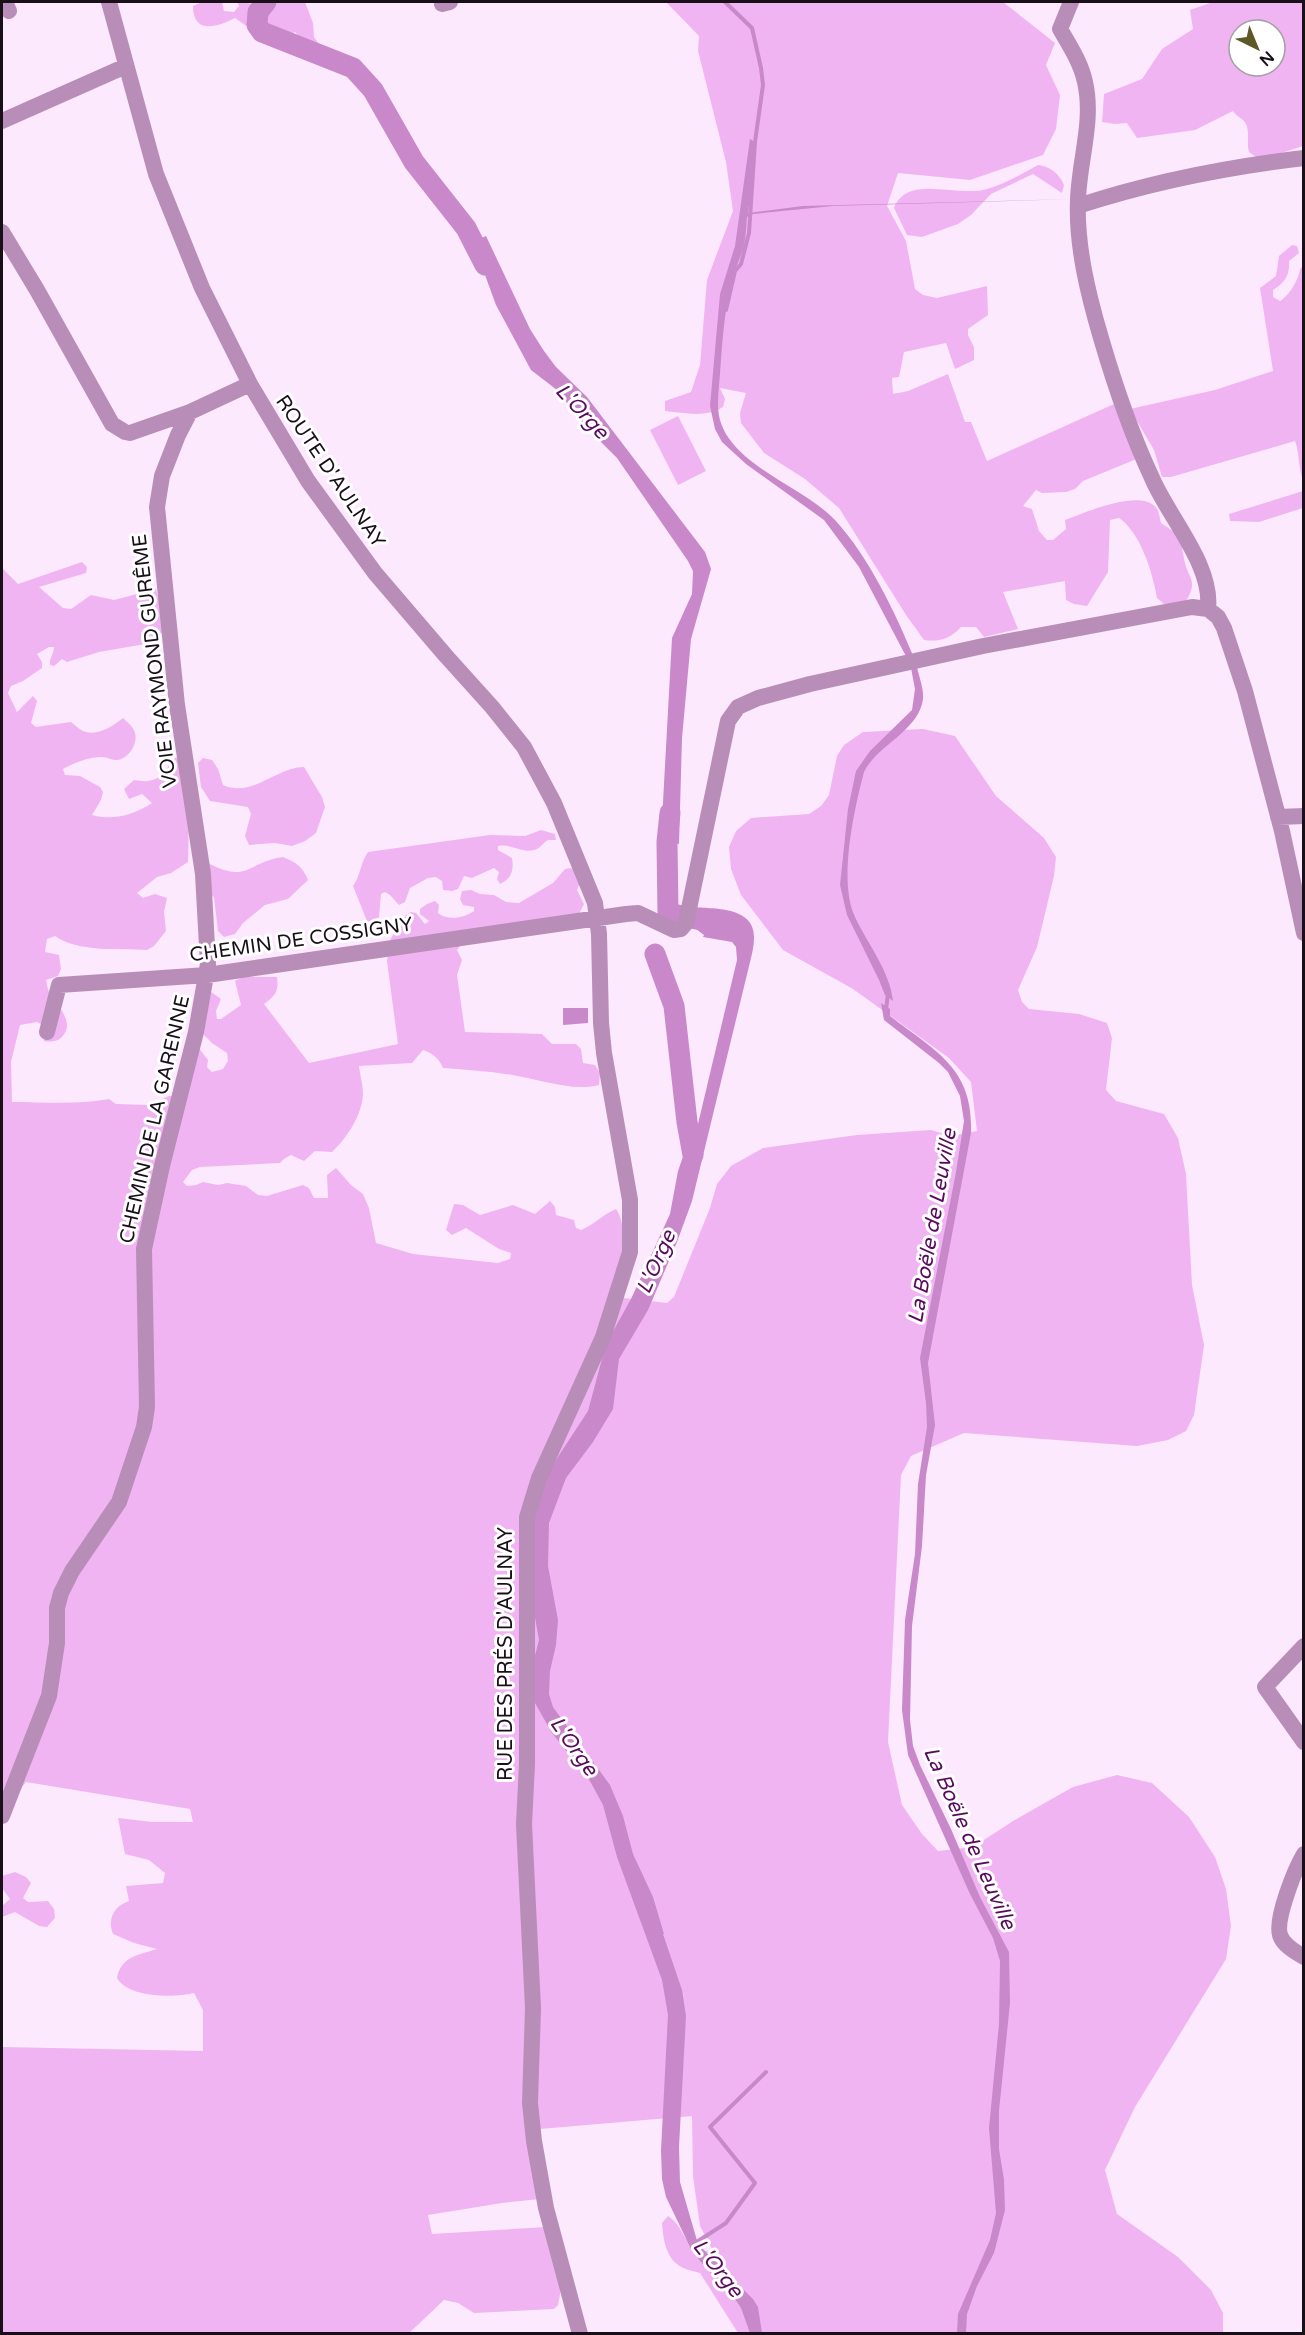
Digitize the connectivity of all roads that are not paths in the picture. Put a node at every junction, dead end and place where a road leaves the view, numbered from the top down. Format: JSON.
{"nodes":[{"id":1,"x":109,"y":2,"type":"edge"},
{"id":2,"x":1069,"y":4,"type":"edge"},
{"id":3,"x":126,"y":66,"type":"junction"},
{"id":4,"x":2,"y":121,"type":"edge"},
{"id":5,"x":1304,"y":158,"type":"edge"},
{"id":6,"x":1078,"y":206,"type":"junction"},
{"id":7,"x":2,"y":232,"type":"edge"},
{"id":8,"x":249,"y":384,"type":"junction"},
{"id":9,"x":190,"y":412,"type":"junction"},
{"id":10,"x":1208,"y":609,"type":"junction"},
{"id":11,"x":1304,"y":816,"type":"edge"},
{"id":12,"x":1278,"y":817,"type":"junction"},
{"id":13,"x":597,"y":920,"type":"junction"},
{"id":14,"x":1304,"y":933,"type":"edge"},
{"id":15,"x":207,"y":975,"type":"junction"},
{"id":16,"x":47,"y":1032,"type":"dead end"},
{"id":17,"x":1304,"y":1646,"type":"edge"},
{"id":18,"x":1304,"y":1742,"type":"edge"},
{"id":19,"x":2,"y":1816,"type":"edge"},
{"id":20,"x":1304,"y":1854,"type":"edge"},
{"id":21,"x":1304,"y":1957,"type":"edge"},
{"id":22,"x":580,"y":2334,"type":"edge"}],
"edges":[{"from":1,"to":3,"type":"street","name":"ROUTE D'AULNAY"},
{"from":2,"to":6,"type":"street"},
{"from":3,"to":4,"type":"street"},
{"from":3,"to":8,"type":"street","name":"ROUTE D'AULNAY"},
{"from":5,"to":6,"type":"street"},
{"from":6,"to":10,"type":"street"},
{"from":7,"to":9,"type":"street"},
{"from":8,"to":9,"type":"street"},
{"from":8,"to":13,"type":"street","name":"ROUTE D'AULNAY"},
{"from":9,"to":15,"type":"street","name":"VOIE RAYMOND GURÊME"},
{"from":10,"to":12,"type":"street"},
{"from":10,"to":13,"type":"street","name":"CHEMIN DE COSSIGNY"},
{"from":11,"to":12,"type":"street"},
{"from":12,"to":14,"type":"street"},
{"from":13,"to":15,"type":"street","name":"CHEMIN DE COSSIGNY"},
{"from":13,"to":22,"type":"street","name":"RUE DES PRÉS D'AULNAY"},
{"from":15,"to":16,"type":"street","name":"CHEMIN DE COSSIGNY"},
{"from":15,"to":19,"type":"street","name":"CHEMIN DE LA GARENNE"},
{"from":17,"to":18,"type":"street"},
{"from":20,"to":21,"type":"street"}]}
